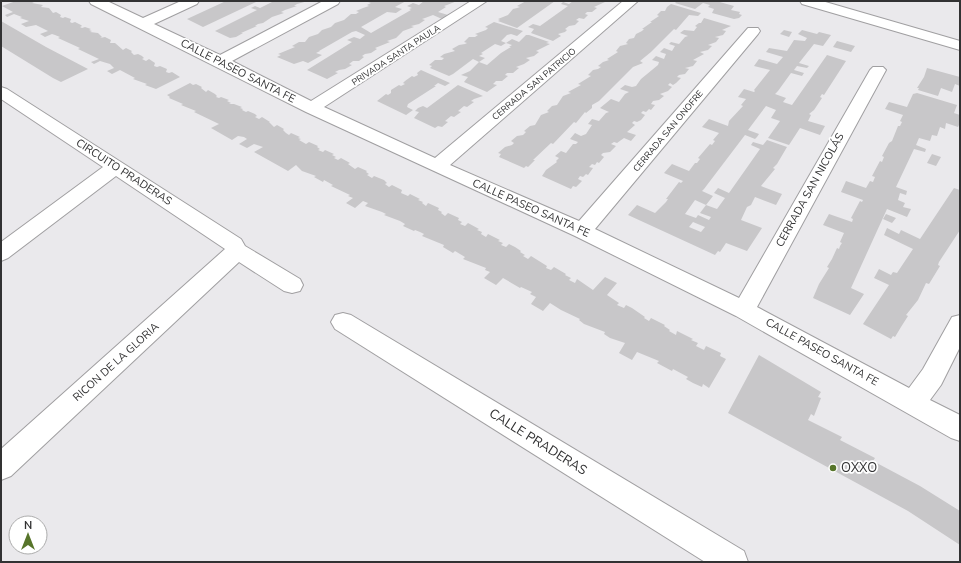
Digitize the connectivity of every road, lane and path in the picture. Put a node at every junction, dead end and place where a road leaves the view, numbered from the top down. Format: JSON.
{"nodes":[{"id":1,"x":96,"y":1,"type":"edge"},
{"id":2,"x":192,"y":1,"type":"edge"},
{"id":3,"x":333,"y":1,"type":"edge"},
{"id":4,"x":480,"y":1,"type":"edge"},
{"id":5,"x":631,"y":1,"type":"edge"},
{"id":6,"x":807,"y":1,"type":"edge"},
{"id":7,"x":142,"y":24,"type":"junction"},
{"id":8,"x":753,"y":31,"type":"dead end"},
{"id":9,"x":960,"y":46,"type":"edge"},
{"id":10,"x":220,"y":61,"type":"junction"},
{"id":11,"x":878,"y":70,"type":"dead end"},
{"id":12,"x":1,"y":92,"type":"edge"},
{"id":13,"x":17,"y":103,"type":"junction"},
{"id":14,"x":312,"y":108,"type":"junction"},
{"id":15,"x":1,"y":112,"type":"edge"},
{"id":16,"x":117,"y":166,"type":"junction"},
{"id":17,"x":437,"y":166,"type":"junction"},
{"id":18,"x":582,"y":230,"type":"junction"},
{"id":19,"x":1,"y":253,"type":"edge"},
{"id":20,"x":233,"y":254,"type":"junction"},
{"id":21,"x":292,"y":285,"type":"dead end"},
{"id":22,"x":744,"y":310,"type":"junction"},
{"id":23,"x":343,"y":322,"type":"dead end"},
{"id":24,"x":960,"y":324,"type":"edge"},
{"id":25,"x":914,"y":402,"type":"junction"},
{"id":26,"x":960,"y":429,"type":"edge"},
{"id":27,"x":1,"y":467,"type":"edge"},
{"id":28,"x":733,"y":562,"type":"edge"}],
"edges":[{"from":1,"to":7,"type":"street","name":"CALLE PASEO SANTA FE"},
{"from":2,"to":7,"type":"street"},
{"from":3,"to":10,"type":"street"},
{"from":4,"to":14,"type":"street","name":"PRIVADA SANTA PAULA"},
{"from":5,"to":17,"type":"street","name":"CERRADA SAN PATRICIO"},
{"from":6,"to":9,"type":"street"},
{"from":7,"to":10,"type":"street","name":"CALLE PASEO SANTA FE"},
{"from":8,"to":18,"type":"street","name":"CERRADA SAN ONOFRE"},
{"from":10,"to":14,"type":"street","name":"CALLE PASEO SANTA FE"},
{"from":11,"to":22,"type":"street","name":"CERRADA SAN NICOLÁS"},
{"from":12,"to":13,"type":"street","name":"CIRCUITO PRADERAS"},
{"from":13,"to":15,"type":"street"},
{"from":13,"to":16,"type":"street","name":"CIRCUITO PRADERAS"},
{"from":14,"to":17,"type":"street","name":"CALLE PASEO SANTA FE"},
{"from":16,"to":19,"type":"street"},
{"from":16,"to":20,"type":"street","name":"CIRCUITO PRADERAS"},
{"from":17,"to":18,"type":"street","name":"CALLE PASEO SANTA FE"},
{"from":18,"to":22,"type":"street","name":"CALLE PASEO SANTA FE"},
{"from":20,"to":21,"type":"street","name":"CIRCUITO PRADERAS"},
{"from":20,"to":27,"type":"street","name":"RICON DE LA GLORIA"},
{"from":22,"to":25,"type":"street","name":"CALLE PASEO SANTA FE"},
{"from":23,"to":28,"type":"street","name":"CALLE PRADERAS"},
{"from":24,"to":25,"type":"street"},
{"from":25,"to":26,"type":"street","name":"CALLE PASEO SANTA FE"}]}
